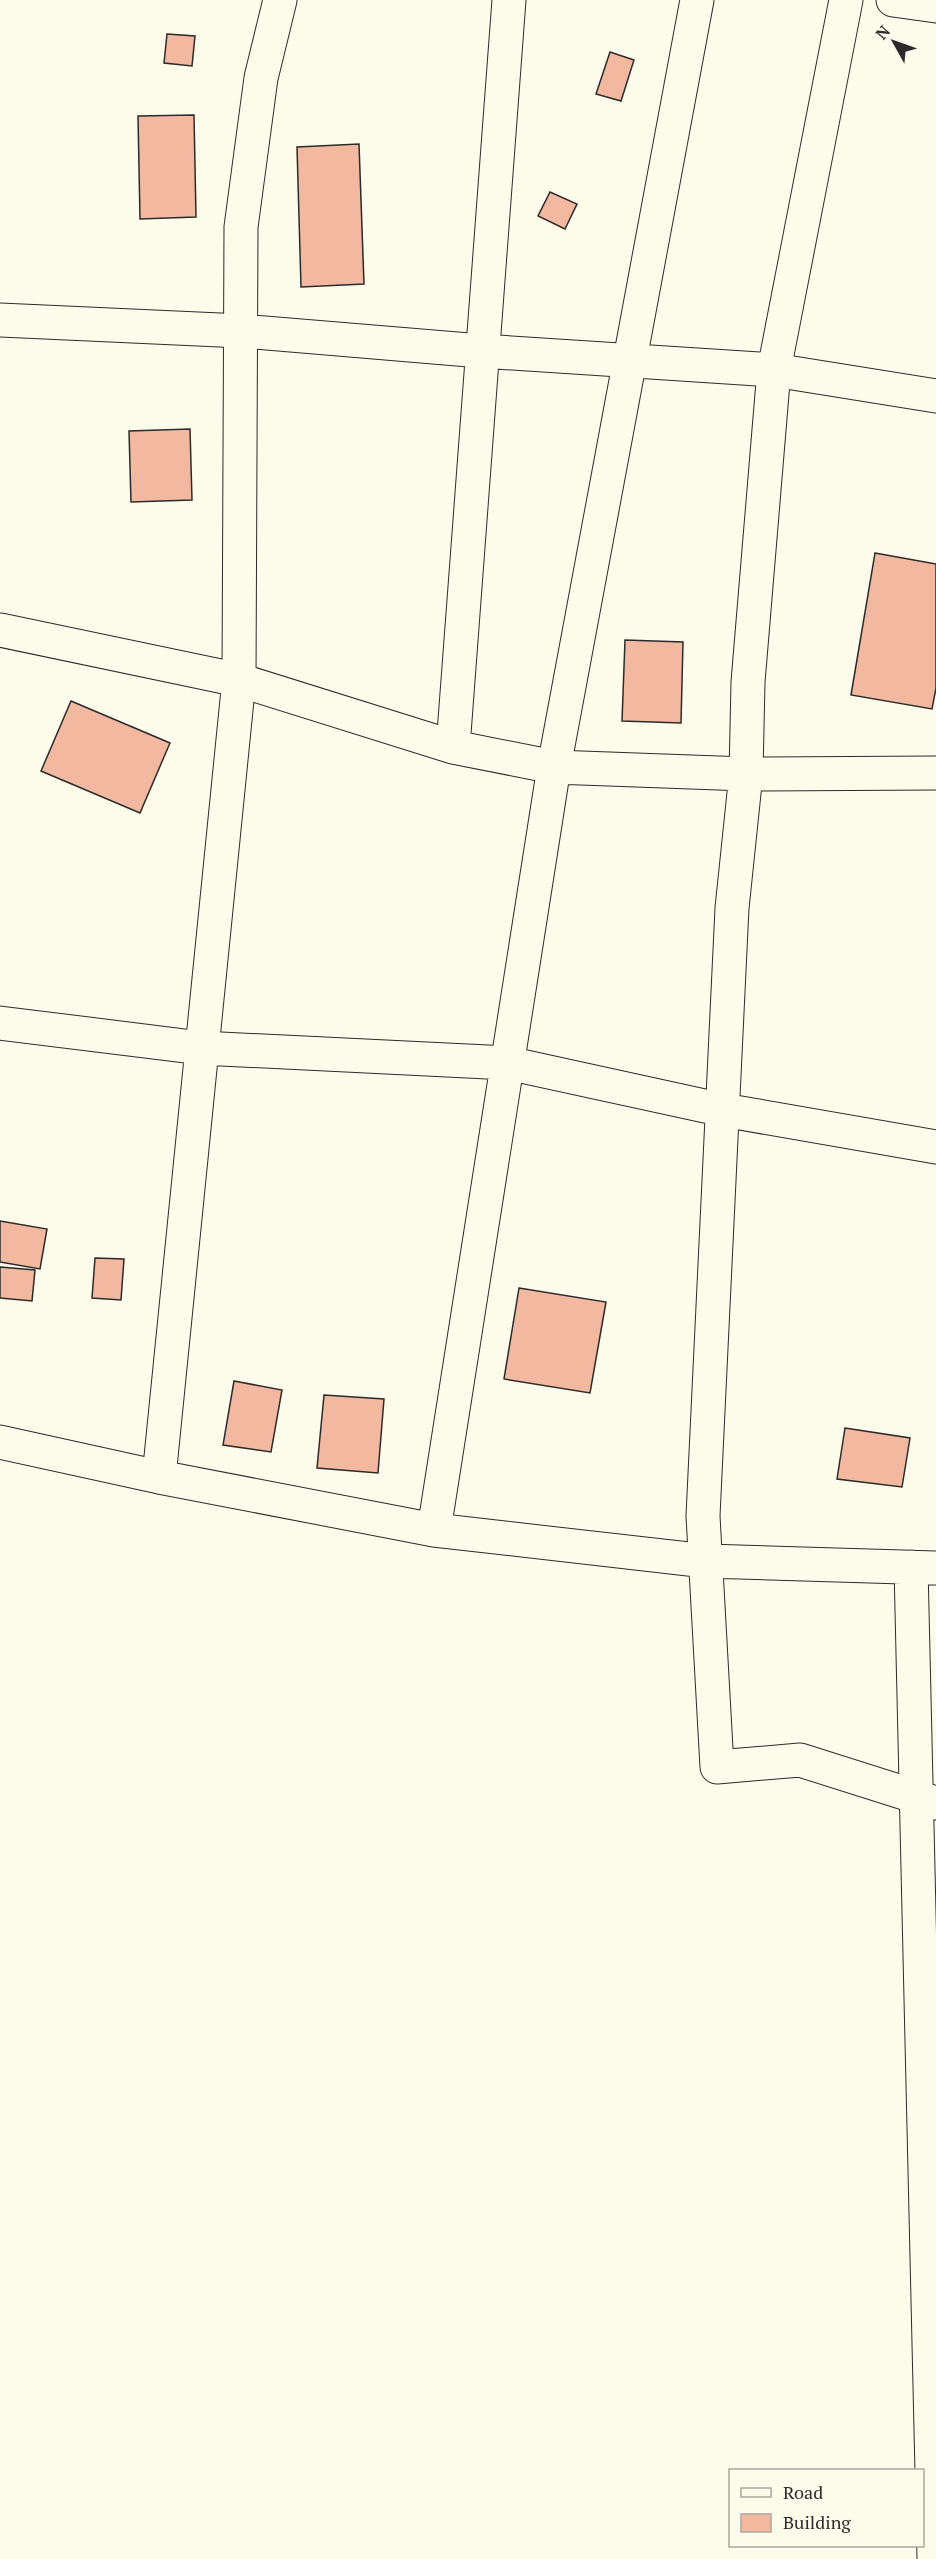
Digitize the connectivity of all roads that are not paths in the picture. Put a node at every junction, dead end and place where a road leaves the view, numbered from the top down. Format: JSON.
{"nodes":[{"id":1,"x":280,"y":0,"type":"edge"},
{"id":2,"x":509,"y":0,"type":"edge"},
{"id":3,"x":697,"y":0,"type":"edge"},
{"id":4,"x":846,"y":0,"type":"edge"},
{"id":5,"x":893,"y":0,"type":"edge"},
{"id":6,"x":936,"y":6,"type":"edge"},
{"id":7,"x":0,"y":320,"type":"edge"},
{"id":8,"x":242,"y":330,"type":"junction"},
{"id":9,"x":481,"y":351,"type":"junction"},
{"id":10,"x":629,"y":360,"type":"junction"},
{"id":11,"x":774,"y":370,"type":"junction"},
{"id":12,"x":936,"y":396,"type":"edge"},
{"id":13,"x":0,"y":630,"type":"edge"},
{"id":14,"x":239,"y":680,"type":"junction"},
{"id":15,"x":453,"y":747,"type":"junction"},
{"id":16,"x":554,"y":767,"type":"junction"},
{"id":17,"x":936,"y":773,"type":"edge"},
{"id":18,"x":746,"y":774,"type":"junction"},
{"id":19,"x":0,"y":1023,"type":"edge"},
{"id":20,"x":201,"y":1048,"type":"junction"},
{"id":21,"x":508,"y":1063,"type":"junction"},
{"id":22,"x":723,"y":1110,"type":"junction"},
{"id":23,"x":936,"y":1147,"type":"edge"},
{"id":24,"x":0,"y":1442,"type":"edge"},
{"id":25,"x":159,"y":1477,"type":"junction"},
{"id":26,"x":434,"y":1530,"type":"junction"},
{"id":27,"x":706,"y":1561,"type":"junction"},
{"id":28,"x":923,"y":1567,"type":"edge"},
{"id":29,"x":926,"y":1800,"type":"edge"},
{"id":30,"x":934,"y":2559,"type":"edge"}],
"edges":[{"from":1,"to":8,"type":"street"},
{"from":2,"to":9,"type":"street"},
{"from":3,"to":10,"type":"street"},
{"from":4,"to":11,"type":"street"},
{"from":5,"to":6,"type":"street"},
{"from":7,"to":8,"type":"street"},
{"from":8,"to":9,"type":"street"},
{"from":8,"to":14,"type":"street"},
{"from":9,"to":10,"type":"street"},
{"from":9,"to":15,"type":"street"},
{"from":10,"to":11,"type":"street"},
{"from":10,"to":16,"type":"street"},
{"from":11,"to":12,"type":"street"},
{"from":11,"to":18,"type":"street"},
{"from":13,"to":14,"type":"street"},
{"from":14,"to":15,"type":"street"},
{"from":14,"to":20,"type":"street"},
{"from":15,"to":16,"type":"street"},
{"from":16,"to":18,"type":"street"},
{"from":16,"to":21,"type":"street"},
{"from":17,"to":18,"type":"street"},
{"from":18,"to":22,"type":"street"},
{"from":19,"to":20,"type":"street"},
{"from":20,"to":21,"type":"street"},
{"from":20,"to":25,"type":"street"},
{"from":21,"to":22,"type":"street"},
{"from":21,"to":26,"type":"street"},
{"from":22,"to":23,"type":"street"},
{"from":22,"to":27,"type":"street"},
{"from":24,"to":25,"type":"street"},
{"from":25,"to":26,"type":"street"},
{"from":26,"to":27,"type":"street"},
{"from":27,"to":28,"type":"street"},
{"from":27,"to":29,"type":"street"},
{"from":28,"to":29,"type":"street"},
{"from":29,"to":30,"type":"street"}]}
